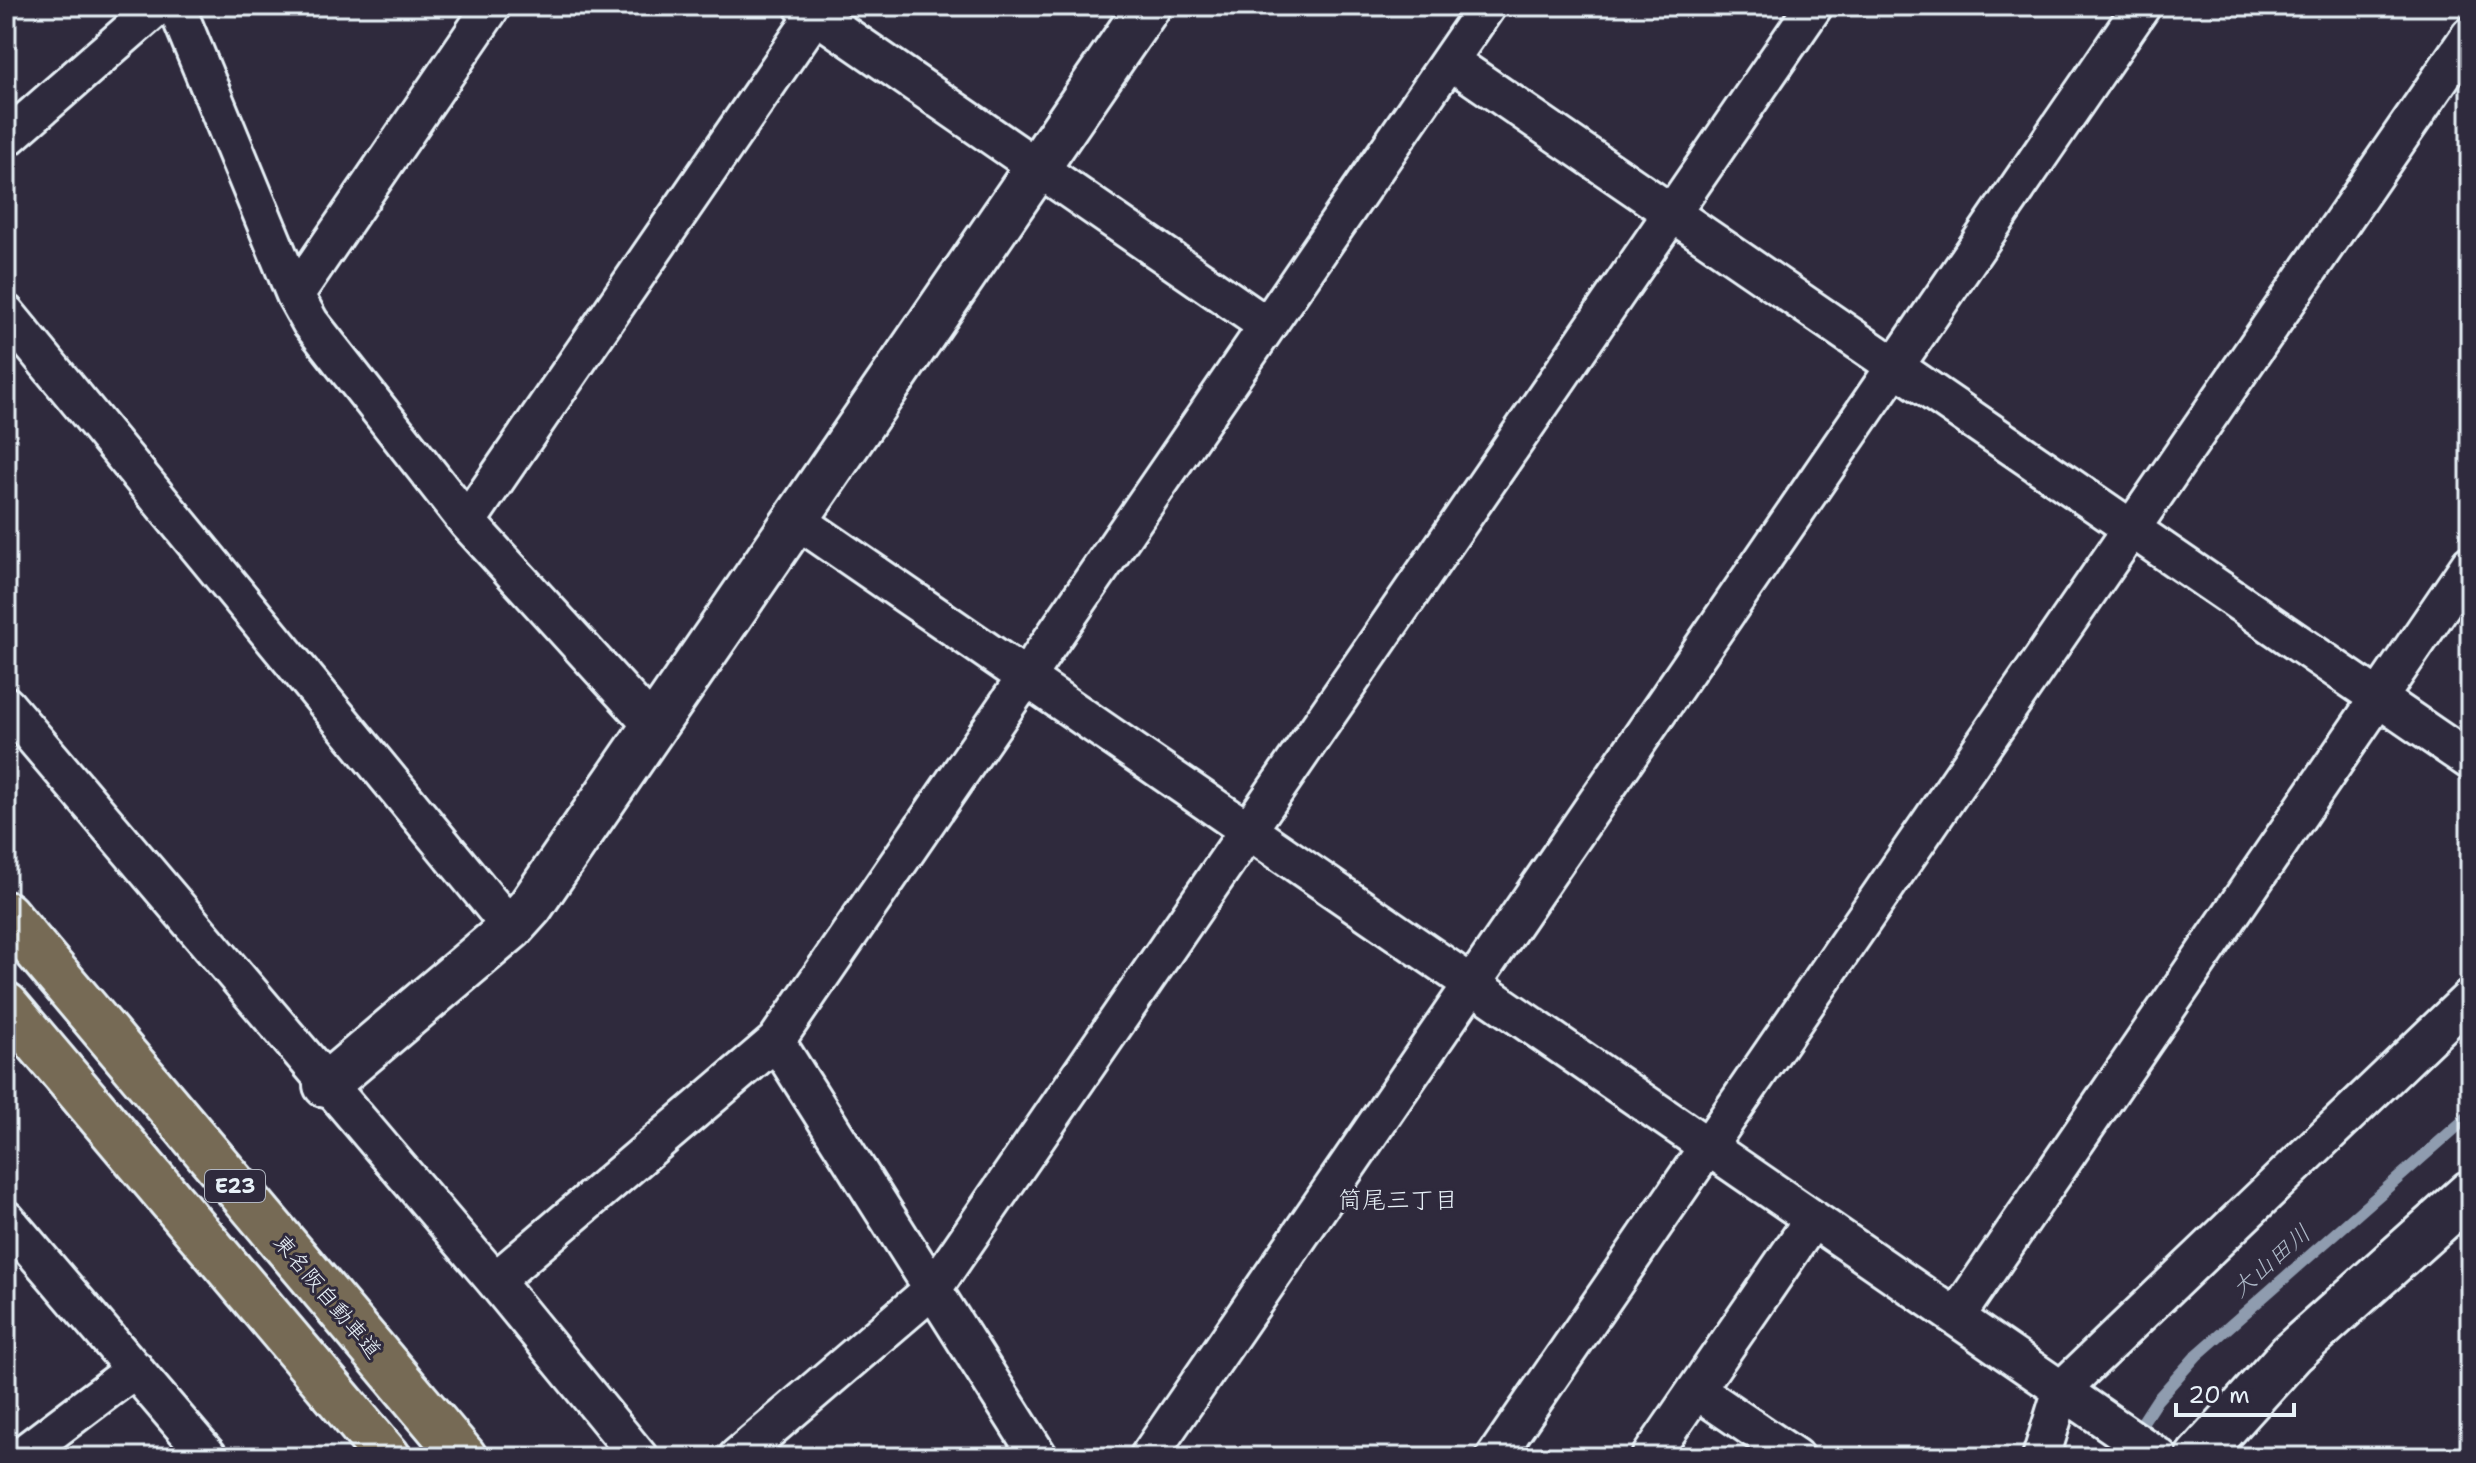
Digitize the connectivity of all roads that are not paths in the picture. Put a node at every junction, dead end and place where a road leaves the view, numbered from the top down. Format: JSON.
{"nodes":[{"id":1,"x":158,"y":6,"type":"edge"},
{"id":2,"x":176,"y":6,"type":"edge"},
{"id":3,"x":492,"y":6,"type":"edge"},
{"id":4,"x":1148,"y":6,"type":"edge"},
{"id":5,"x":1487,"y":6,"type":"edge"},
{"id":6,"x":1814,"y":6,"type":"edge"},
{"id":7,"x":2142,"y":6,"type":"edge"},
{"id":8,"x":813,"y":9,"type":"edge"},
{"id":9,"x":2470,"y":35,"type":"edge"},
{"id":10,"x":1450,"y":61,"type":"junction"},
{"id":11,"x":6,"y":139,"type":"edge"},
{"id":12,"x":1037,"y":167,"type":"junction"},
{"id":13,"x":1671,"y":211,"type":"junction"},
{"id":14,"x":295,"y":295,"type":"junction"},
{"id":15,"x":6,"y":313,"type":"edge"},
{"id":16,"x":1266,"y":325,"type":"junction"},
{"id":17,"x":1892,"y":368,"type":"junction"},
{"id":18,"x":797,"y":520,"type":"junction"},
{"id":19,"x":467,"y":522,"type":"junction"},
{"id":20,"x":2132,"y":530,"type":"junction"},
{"id":21,"x":2470,"y":564,"type":"edge"},
{"id":22,"x":1027,"y":676,"type":"junction"},
{"id":23,"x":2378,"y":698,"type":"junction"},
{"id":24,"x":6,"y":705,"type":"edge"},
{"id":25,"x":653,"y":726,"type":"junction"},
{"id":26,"x":2470,"y":761,"type":"edge"},
{"id":27,"x":1251,"y":830,"type":"junction"},
{"id":28,"x":6,"y":914,"type":"edge"},
{"id":29,"x":511,"y":928,"type":"junction"},
{"id":30,"x":1471,"y":983,"type":"junction"},
{"id":31,"x":2470,"y":998,"type":"edge"},
{"id":32,"x":6,"y":1005,"type":"edge"},
{"id":33,"x":776,"y":1041,"type":"junction"},
{"id":34,"x":326,"y":1085,"type":"junction"},
{"id":35,"x":1707,"y":1148,"type":"junction"},
{"id":36,"x":2470,"y":1193,"type":"edge"},
{"id":37,"x":6,"y":1219,"type":"edge"},
{"id":38,"x":1813,"y":1219,"type":"junction"},
{"id":39,"x":495,"y":1281,"type":"junction"},
{"id":40,"x":933,"y":1289,"type":"junction"},
{"id":41,"x":1956,"y":1317,"type":"junction"},
{"id":42,"x":135,"y":1369,"type":"junction"},
{"id":43,"x":1696,"y":1390,"type":"junction"},
{"id":44,"x":2075,"y":1398,"type":"junction"},
{"id":45,"x":19,"y":1457,"type":"edge"},
{"id":46,"x":209,"y":1457,"type":"edge"},
{"id":47,"x":388,"y":1457,"type":"edge"},
{"id":48,"x":464,"y":1457,"type":"edge"},
{"id":49,"x":639,"y":1457,"type":"edge"},
{"id":50,"x":737,"y":1457,"type":"edge"},
{"id":51,"x":1039,"y":1457,"type":"edge"},
{"id":52,"x":1148,"y":1457,"type":"edge"},
{"id":53,"x":1495,"y":1457,"type":"edge"},
{"id":54,"x":1650,"y":1457,"type":"edge"},
{"id":55,"x":1795,"y":1457,"type":"edge"},
{"id":56,"x":2041,"y":1457,"type":"edge"},
{"id":57,"x":2159,"y":1457,"type":"edge"},
{"id":58,"x":2198,"y":1457,"type":"edge"}],
"edges":[{"from":1,"to":11,"type":"street"},
{"from":2,"to":14,"type":"street"},
{"from":3,"to":14,"type":"street"},
{"from":4,"to":12,"type":"street"},
{"from":5,"to":10,"type":"street"},
{"from":6,"to":13,"type":"street"},
{"from":7,"to":17,"type":"street"},
{"from":8,"to":12,"type":"street"},
{"from":8,"to":19,"type":"street"},
{"from":9,"to":20,"type":"street"},
{"from":10,"to":13,"type":"street"},
{"from":10,"to":16,"type":"street"},
{"from":12,"to":16,"type":"street"},
{"from":12,"to":18,"type":"street"},
{"from":13,"to":17,"type":"street"},
{"from":13,"to":27,"type":"street"},
{"from":14,"to":19,"type":"street"},
{"from":15,"to":29,"type":"street"},
{"from":16,"to":22,"type":"street"},
{"from":17,"to":20,"type":"street"},
{"from":17,"to":30,"type":"street"},
{"from":18,"to":22,"type":"street"},
{"from":18,"to":25,"type":"street"},
{"from":19,"to":25,"type":"street"},
{"from":20,"to":23,"type":"street"},
{"from":20,"to":35,"type":"street"},
{"from":21,"to":23,"type":"street"},
{"from":22,"to":27,"type":"street"},
{"from":22,"to":33,"type":"street"},
{"from":23,"to":26,"type":"street"},
{"from":23,"to":41,"type":"street"},
{"from":24,"to":34,"type":"street"},
{"from":25,"to":29,"type":"street"},
{"from":27,"to":30,"type":"street"},
{"from":27,"to":40,"type":"street"},
{"from":28,"to":48,"type":"highway","name":"東名阪自動車道","number":"E23"},
{"from":29,"to":34,"type":"street"},
{"from":30,"to":35,"type":"street"},
{"from":30,"to":52,"type":"street"},
{"from":31,"to":44,"type":"street"},
{"from":32,"to":47,"type":"highway","number":"E23"},
{"from":33,"to":39,"type":"street"},
{"from":33,"to":40,"type":"street"},
{"from":34,"to":39,"type":"street"},
{"from":35,"to":38,"type":"street"},
{"from":35,"to":53,"type":"street"},
{"from":36,"to":58,"type":"street"},
{"from":37,"to":42,"type":"street"},
{"from":38,"to":41,"type":"street"},
{"from":38,"to":43,"type":"street"},
{"from":39,"to":49,"type":"street"},
{"from":40,"to":50,"type":"street"},
{"from":40,"to":51,"type":"street"},
{"from":41,"to":44,"type":"street"},
{"from":42,"to":45,"type":"street"},
{"from":42,"to":46,"type":"street"},
{"from":43,"to":54,"type":"street"},
{"from":43,"to":55,"type":"street"},
{"from":44,"to":56,"type":"street"},
{"from":44,"to":57,"type":"street"}]}
